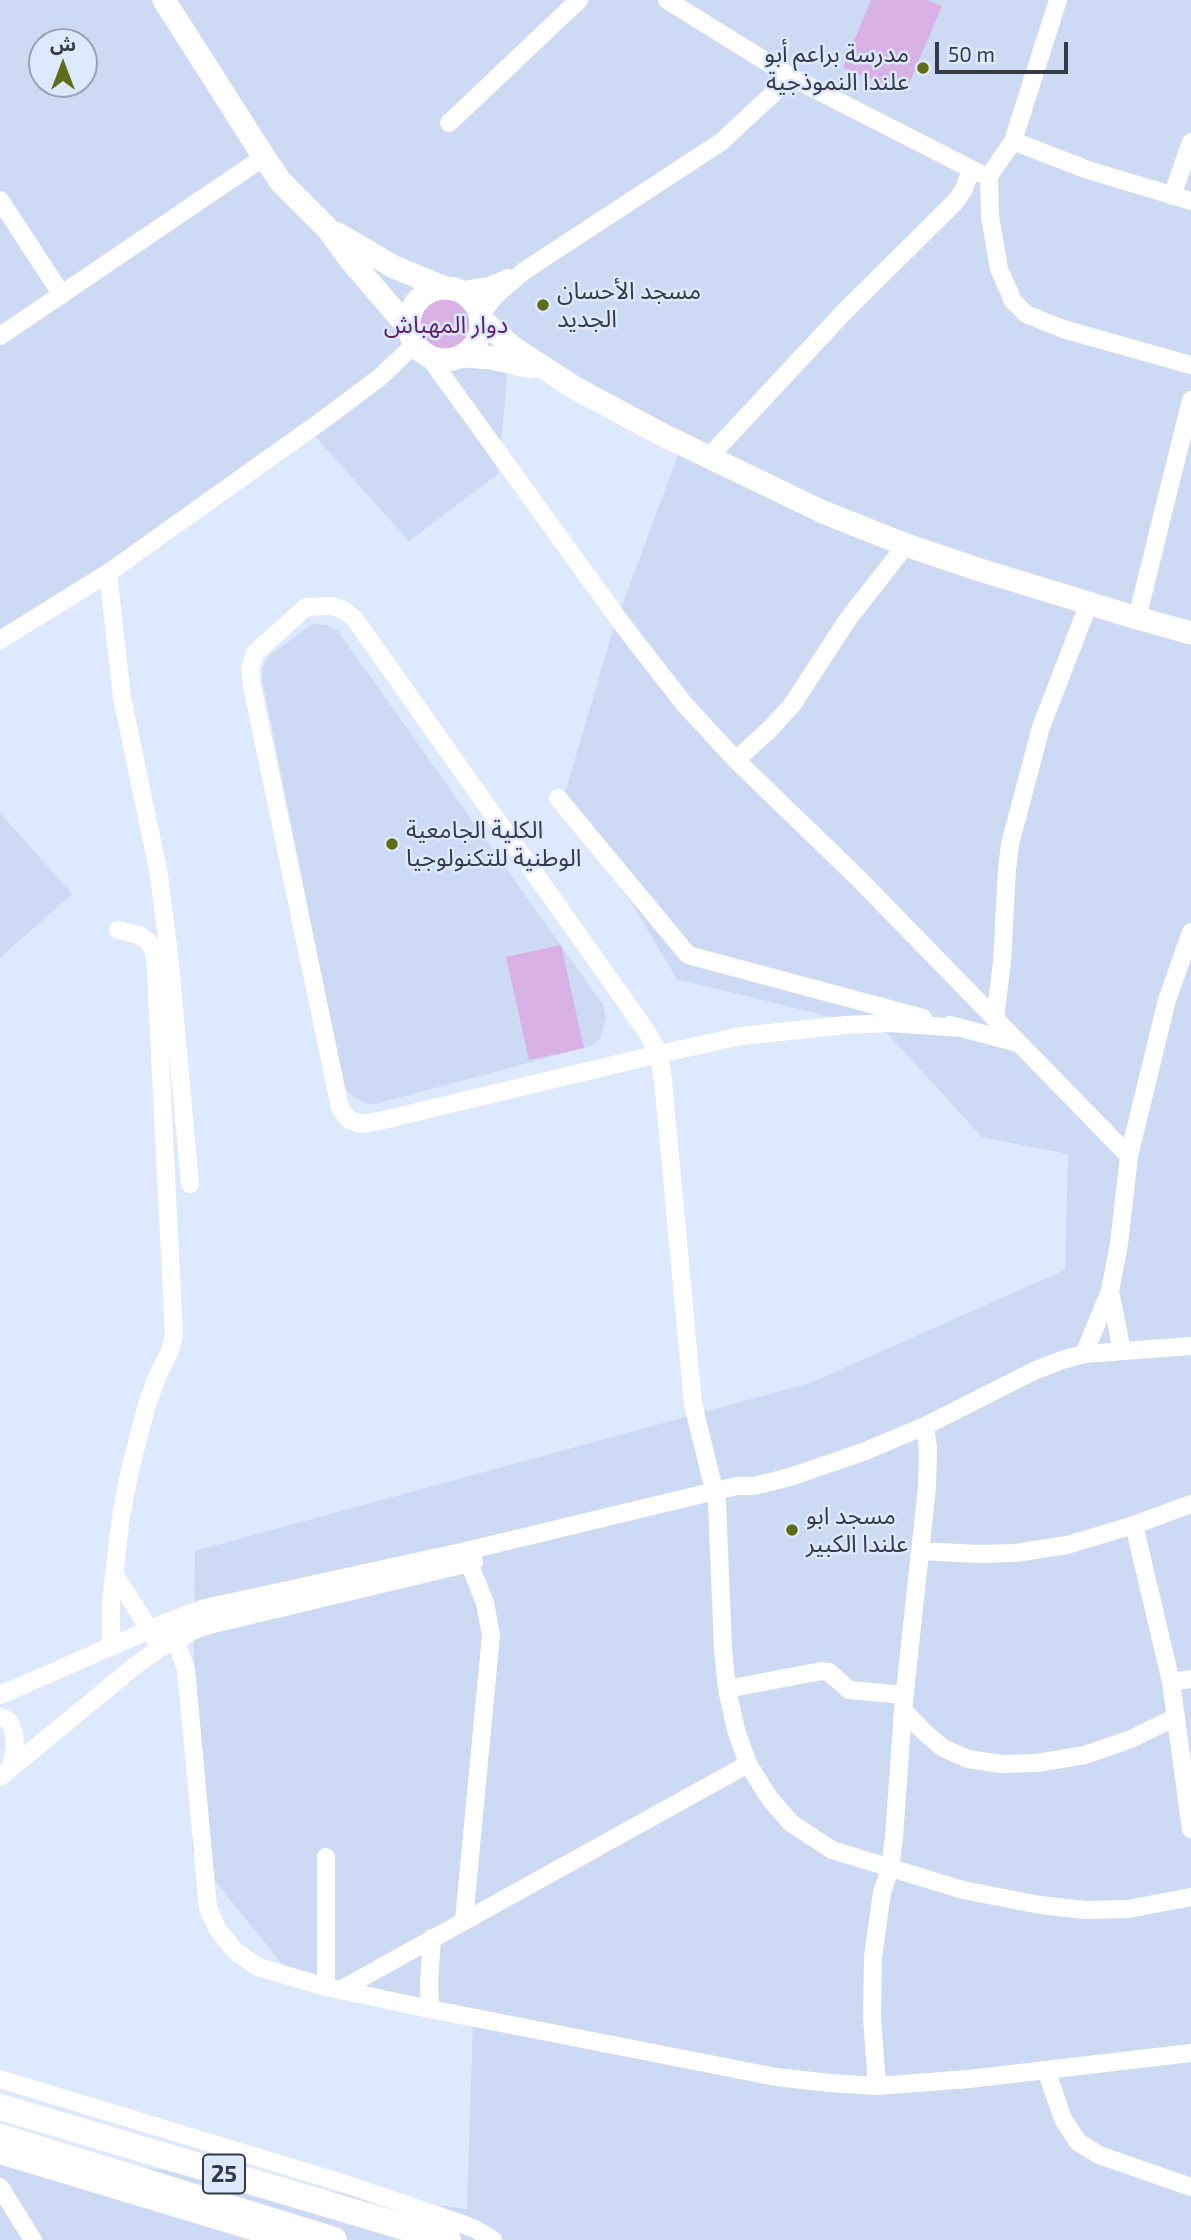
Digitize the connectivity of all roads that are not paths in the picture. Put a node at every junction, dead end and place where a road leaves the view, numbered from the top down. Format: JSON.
{"nodes":[{"id":1,"x":164,"y":0,"type":"edge"},
{"id":2,"x":579,"y":0,"type":"edge"},
{"id":3,"x":667,"y":0,"type":"edge"},
{"id":4,"x":1058,"y":0,"type":"edge"},
{"id":5,"x":791,"y":77,"type":"junction"},
{"id":6,"x":449,"y":123,"type":"dead end"},
{"id":7,"x":1013,"y":141,"type":"junction"},
{"id":8,"x":1191,"y":142,"type":"edge"},
{"id":9,"x":264,"y":158,"type":"junction"},
{"id":10,"x":971,"y":170,"type":"junction"},
{"id":11,"x":989,"y":176,"type":"junction"},
{"id":12,"x":1172,"y":196,"type":"junction"},
{"id":13,"x":0,"y":200,"type":"edge"},
{"id":14,"x":1191,"y":201,"type":"edge"},
{"id":15,"x":327,"y":228,"type":"junction"},
{"id":16,"x":524,"y":271,"type":"junction"},
{"id":17,"x":452,"y":289,"type":"junction"},
{"id":18,"x":62,"y":295,"type":"junction"},
{"id":19,"x":481,"y":317,"type":"junction"},
{"id":20,"x":0,"y":336,"type":"edge"},
{"id":21,"x":417,"y":343,"type":"junction"},
{"id":22,"x":464,"y":356,"type":"junction"},
{"id":23,"x":1191,"y":365,"type":"edge"},
{"id":24,"x":547,"y":372,"type":"junction"},
{"id":25,"x":1191,"y":400,"type":"edge"},
{"id":26,"x":708,"y":458,"type":"junction"},
{"id":27,"x":906,"y":545,"type":"junction"},
{"id":28,"x":108,"y":573,"type":"junction"},
{"id":29,"x":1089,"y":603,"type":"junction"},
{"id":30,"x":1137,"y":618,"type":"junction"},
{"id":31,"x":1191,"y":633,"type":"edge"},
{"id":32,"x":0,"y":640,"type":"edge"},
{"id":33,"x":736,"y":760,"type":"junction"},
{"id":34,"x":558,"y":798,"type":"dead end"},
{"id":35,"x":118,"y":930,"type":"dead end"},
{"id":36,"x":1191,"y":932,"type":"edge"},
{"id":37,"x":995,"y":1019,"type":"junction"},
{"id":38,"x":962,"y":1028,"type":"junction"},
{"id":39,"x":1018,"y":1043,"type":"junction"},
{"id":40,"x":659,"y":1054,"type":"junction"},
{"id":41,"x":1129,"y":1156,"type":"junction"},
{"id":42,"x":190,"y":1184,"type":"dead end"},
{"id":43,"x":1110,"y":1291,"type":"junction"},
{"id":44,"x":1191,"y":1346,"type":"edge"},
{"id":45,"x":1122,"y":1351,"type":"junction"},
{"id":46,"x":1084,"y":1354,"type":"junction"},
{"id":47,"x":925,"y":1426,"type":"junction"},
{"id":48,"x":716,"y":1496,"type":"junction"},
{"id":49,"x":1191,"y":1504,"type":"edge"},
{"id":50,"x":1134,"y":1525,"type":"junction"},
{"id":51,"x":920,"y":1551,"type":"junction"},
{"id":52,"x":469,"y":1563,"type":"junction"},
{"id":53,"x":116,"y":1574,"type":"junction"},
{"id":54,"x":158,"y":1626,"type":"junction"},
{"id":55,"x":167,"y":1643,"type":"junction"},
{"id":56,"x":111,"y":1646,"type":"junction"},
{"id":57,"x":1191,"y":1679,"type":"edge"},
{"id":58,"x":1171,"y":1682,"type":"junction"},
{"id":59,"x":727,"y":1689,"type":"junction"},
{"id":60,"x":0,"y":1695,"type":"edge"},
{"id":61,"x":903,"y":1703,"type":"junction"},
{"id":62,"x":0,"y":1717,"type":"edge"},
{"id":63,"x":1175,"y":1717,"type":"junction"},
{"id":64,"x":748,"y":1764,"type":"junction"},
{"id":65,"x":6,"y":1772,"type":"edge"},
{"id":66,"x":1191,"y":1829,"type":"edge"},
{"id":67,"x":326,"y":1857,"type":"dead end"},
{"id":68,"x":890,"y":1869,"type":"junction"},
{"id":69,"x":1191,"y":1897,"type":"edge"},
{"id":70,"x":464,"y":1920,"type":"junction"},
{"id":71,"x":432,"y":1938,"type":"junction"},
{"id":72,"x":333,"y":1989,"type":"junction"},
{"id":73,"x":430,"y":2009,"type":"junction"},
{"id":74,"x":1191,"y":2053,"type":"edge"},
{"id":75,"x":1046,"y":2070,"type":"junction"},
{"id":76,"x":0,"y":2078,"type":"edge"},
{"id":77,"x":877,"y":2086,"type":"junction"},
{"id":78,"x":0,"y":2107,"type":"edge"},
{"id":79,"x":0,"y":2137,"type":"edge"},
{"id":80,"x":0,"y":2155,"type":"edge"},
{"id":81,"x":0,"y":2187,"type":"edge"},
{"id":82,"x":1191,"y":2188,"type":"edge"},
{"id":83,"x":33,"y":2240,"type":"edge"},
{"id":84,"x":282,"y":2240,"type":"edge"},
{"id":85,"x":334,"y":2240,"type":"edge"},
{"id":86,"x":448,"y":2240,"type":"edge"},
{"id":87,"x":493,"y":2240,"type":"edge"}],
"edges":[{"from":1,"to":9,"type":"main road"},
{"from":2,"to":6,"type":"street"},
{"from":3,"to":5,"type":"street"},
{"from":4,"to":7,"type":"street"},
{"from":5,"to":10,"type":"street"},
{"from":5,"to":16,"type":"street"},
{"from":7,"to":11,"type":"street"},
{"from":7,"to":12,"type":"street"},
{"from":8,"to":12,"type":"street"},
{"from":9,"to":15,"type":"main road"},
{"from":9,"to":18,"type":"street"},
{"from":10,"to":11,"type":"street"},
{"from":10,"to":26,"type":"street"},
{"from":11,"to":23,"type":"street"},
{"from":12,"to":14,"type":"street"},
{"from":13,"to":18,"type":"street"},
{"from":15,"to":17,"type":"main road"},
{"from":15,"to":21,"type":"main road"},
{"from":16,"to":17,"type":"street"},
{"from":16,"to":19,"type":"street"},
{"from":17,"to":19,"type":"main road"},
{"from":17,"to":21,"type":"main road"},
{"from":18,"to":20,"type":"street"},
{"from":19,"to":22,"type":"main road"},
{"from":19,"to":24,"type":"main road"},
{"from":21,"to":22,"type":"main road"},
{"from":21,"to":28,"type":"street"},
{"from":21,"to":33,"type":"street"},
{"from":22,"to":24,"type":"main road"},
{"from":24,"to":26,"type":"main road"},
{"from":25,"to":30,"type":"street"},
{"from":26,"to":27,"type":"main road"},
{"from":27,"to":29,"type":"main road"},
{"from":27,"to":33,"type":"street"},
{"from":28,"to":32,"type":"street"},
{"from":28,"to":42,"type":"street"},
{"from":29,"to":30,"type":"main road"},
{"from":29,"to":37,"type":"street"},
{"from":30,"to":31,"type":"main road"},
{"from":33,"to":37,"type":"street"},
{"from":34,"to":38,"type":"street"},
{"from":35,"to":53,"type":"street"},
{"from":36,"to":41,"type":"street"},
{"from":37,"to":39,"type":"street"},
{"from":38,"to":39,"type":"street"},
{"from":38,"to":40,"type":"street"},
{"from":39,"to":41,"type":"street"},
{"from":40,"to":40,"type":"street"},
{"from":40,"to":48,"type":"street"},
{"from":41,"to":43,"type":"street"},
{"from":43,"to":45,"type":"street"},
{"from":43,"to":46,"type":"street"},
{"from":44,"to":45,"type":"street"},
{"from":45,"to":46,"type":"street"},
{"from":46,"to":47,"type":"street"},
{"from":47,"to":48,"type":"street"},
{"from":47,"to":51,"type":"street"},
{"from":48,"to":52,"type":"street"},
{"from":48,"to":54,"type":"street"},
{"from":48,"to":59,"type":"street"},
{"from":49,"to":50,"type":"street"},
{"from":50,"to":51,"type":"street"},
{"from":50,"to":58,"type":"street"},
{"from":51,"to":61,"type":"street"},
{"from":52,"to":55,"type":"street"},
{"from":52,"to":70,"type":"street"},
{"from":53,"to":54,"type":"street"},
{"from":53,"to":56,"type":"street"},
{"from":54,"to":55,"type":"street"},
{"from":54,"to":56,"type":"street"},
{"from":55,"to":65,"type":"street"},
{"from":55,"to":72,"type":"street"},
{"from":56,"to":60,"type":"street"},
{"from":57,"to":58,"type":"street"},
{"from":58,"to":63,"type":"street"},
{"from":59,"to":61,"type":"street"},
{"from":59,"to":64,"type":"street"},
{"from":61,"to":63,"type":"street"},
{"from":61,"to":68,"type":"street"},
{"from":62,"to":65,"type":"street"},
{"from":63,"to":66,"type":"street"},
{"from":64,"to":68,"type":"street"},
{"from":64,"to":70,"type":"street"},
{"from":67,"to":72,"type":"street"},
{"from":68,"to":69,"type":"street"},
{"from":68,"to":77,"type":"street"},
{"from":70,"to":71,"type":"street"},
{"from":71,"to":72,"type":"street"},
{"from":71,"to":73,"type":"street"},
{"from":72,"to":73,"type":"street"},
{"from":73,"to":77,"type":"street"},
{"from":74,"to":75,"type":"street"},
{"from":75,"to":77,"type":"street"},
{"from":75,"to":82,"type":"street"},
{"from":76,"to":87,"type":"street"},
{"from":78,"to":86,"type":"highway","number":"25"},
{"from":79,"to":85,"type":"highway","number":"25"},
{"from":80,"to":84,"type":"street"},
{"from":81,"to":83,"type":"street"}]}
